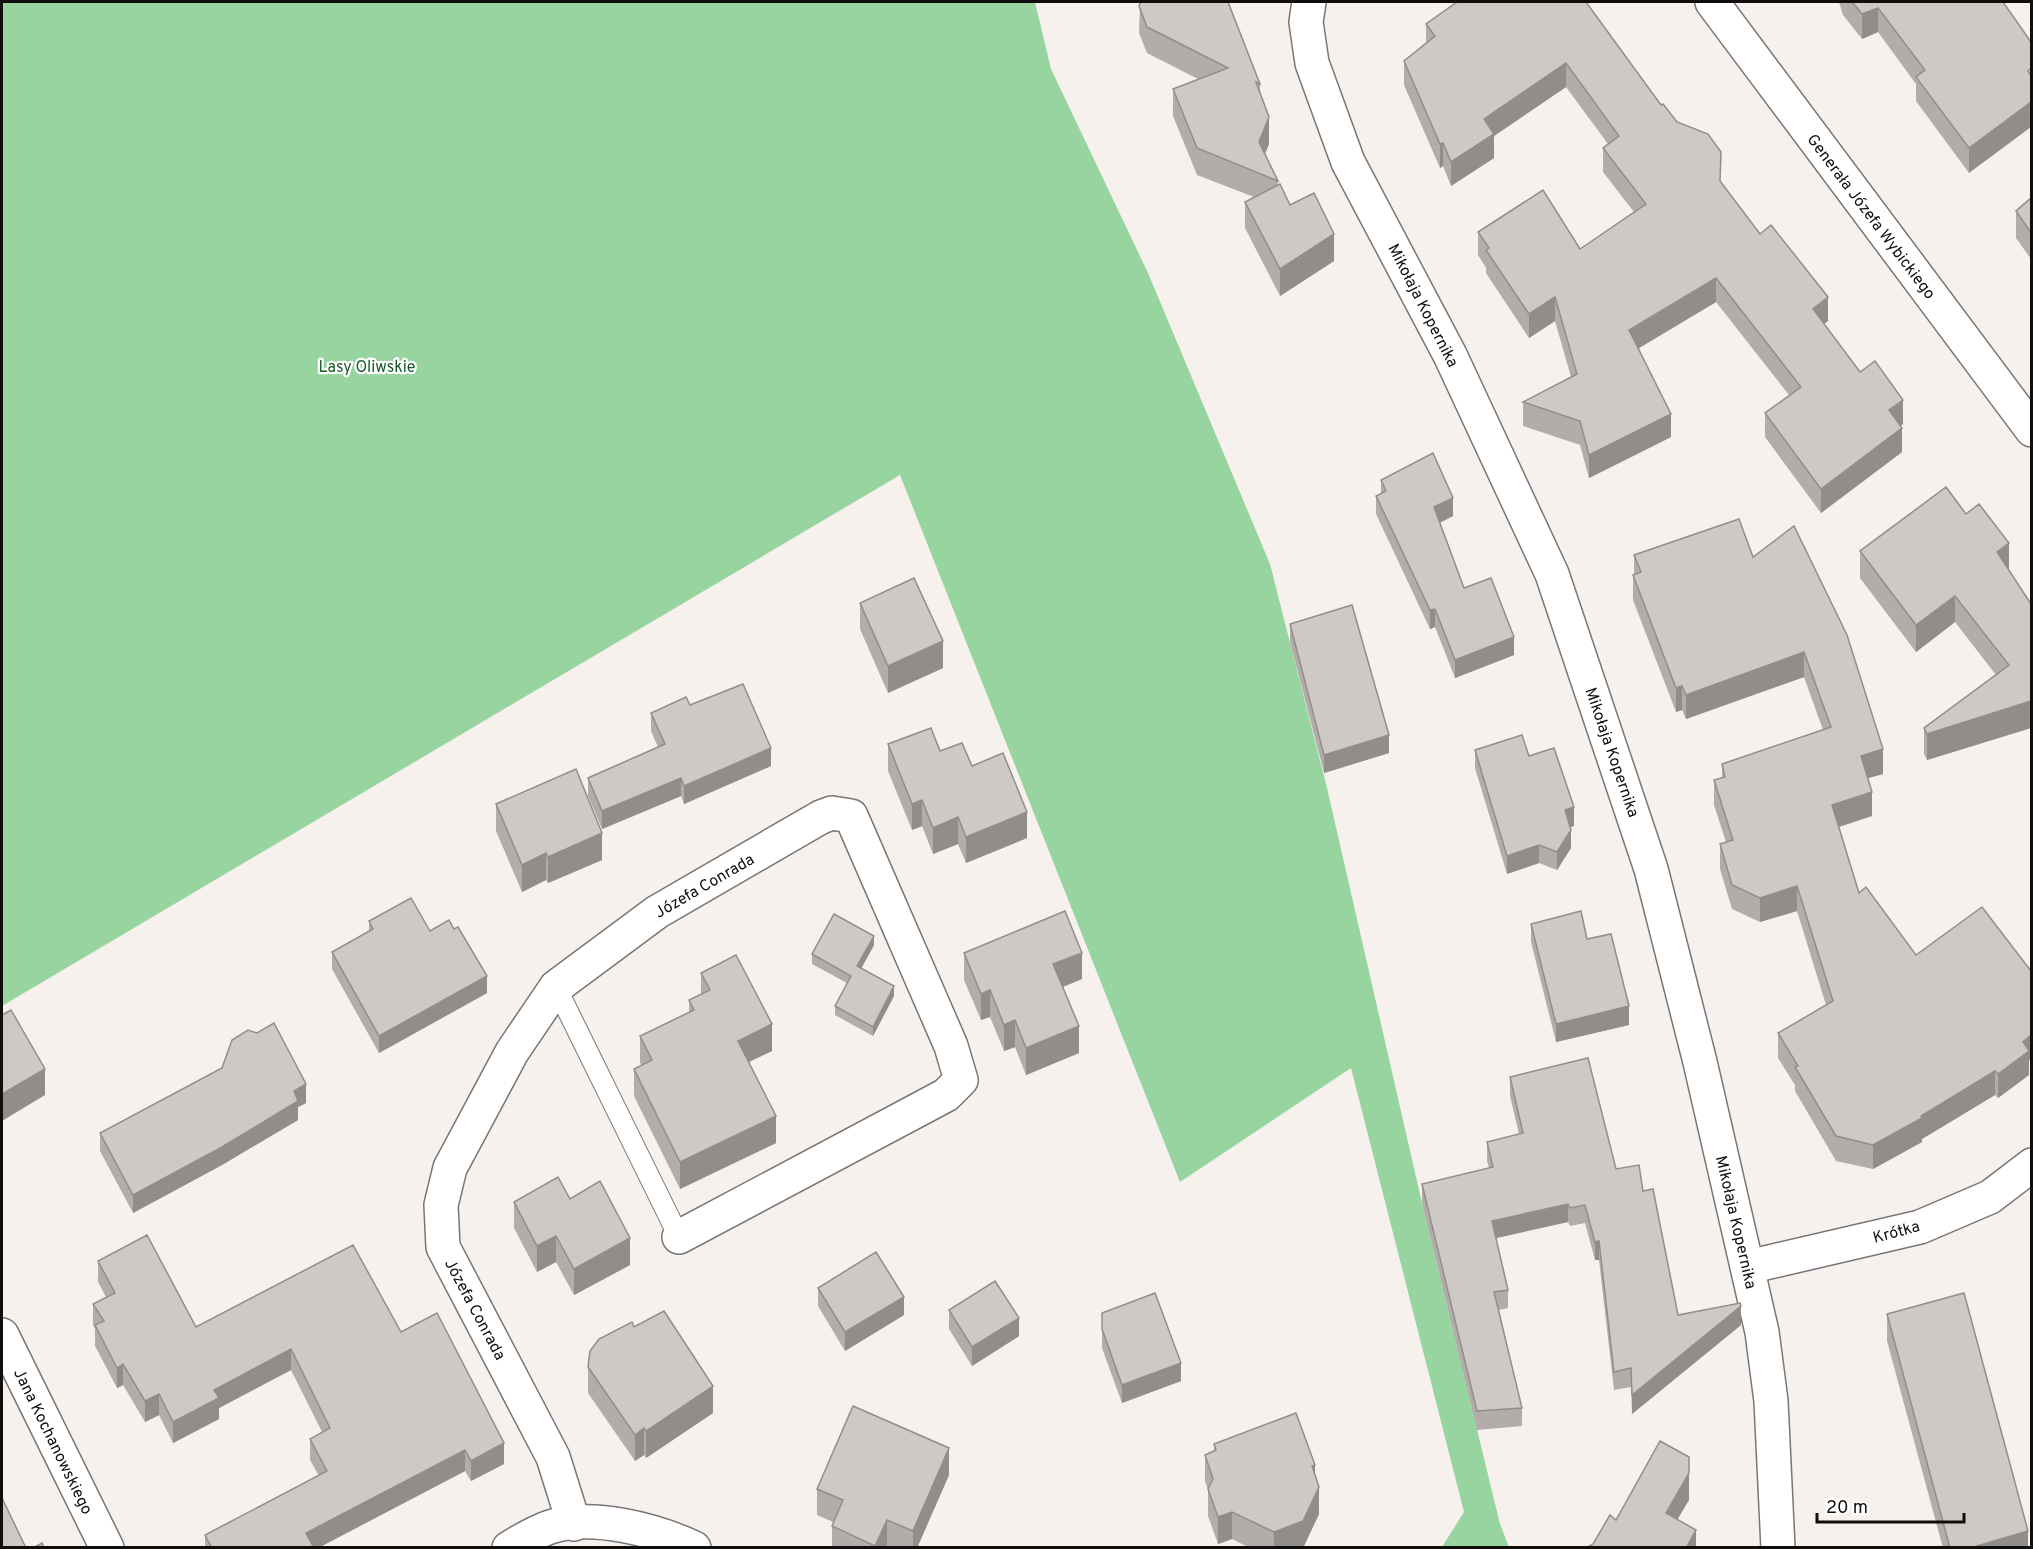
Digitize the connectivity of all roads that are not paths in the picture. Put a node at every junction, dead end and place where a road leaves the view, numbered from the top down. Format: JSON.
{"nodes":[{"id":1,"x":1309,"y":2,"type":"edge"},
{"id":2,"x":1712,"y":2,"type":"edge"},
{"id":3,"x":2031,"y":430,"type":"edge"},
{"id":4,"x":556,"y":987,"type":"junction"},
{"id":5,"x":2031,"y":1165,"type":"edge"},
{"id":6,"x":679,"y":1237,"type":"joint"},
{"id":7,"x":1748,"y":1267,"type":"junction"},
{"id":8,"x":2,"y":1335,"type":"edge"},
{"id":9,"x":574,"y":1524,"type":"junction"},
{"id":10,"x":107,"y":1548,"type":"edge"},
{"id":11,"x":509,"y":1548,"type":"edge"},
{"id":12,"x":694,"y":1548,"type":"edge"},
{"id":13,"x":1778,"y":1548,"type":"edge"}],
"edges":[{"from":1,"to":7,"type":"street","name":"Mikołaja Kopernika"},
{"from":2,"to":3,"type":"street","name":"Generała Józefa Wybickiego"},
{"from":4,"to":6,"type":"lane"},
{"from":4,"to":6,"type":"street","name":"Józefa Conrada"},
{"from":4,"to":9,"type":"street","name":"Józefa Conrada"},
{"from":5,"to":7,"type":"street","name":"Krótka"},
{"from":7,"to":13,"type":"street","name":"Mikołaja Kopernika"},
{"from":8,"to":10,"type":"street","name":"Jana Kochanowskiego"},
{"from":9,"to":11,"type":"street"},
{"from":9,"to":12,"type":"street"}]}
